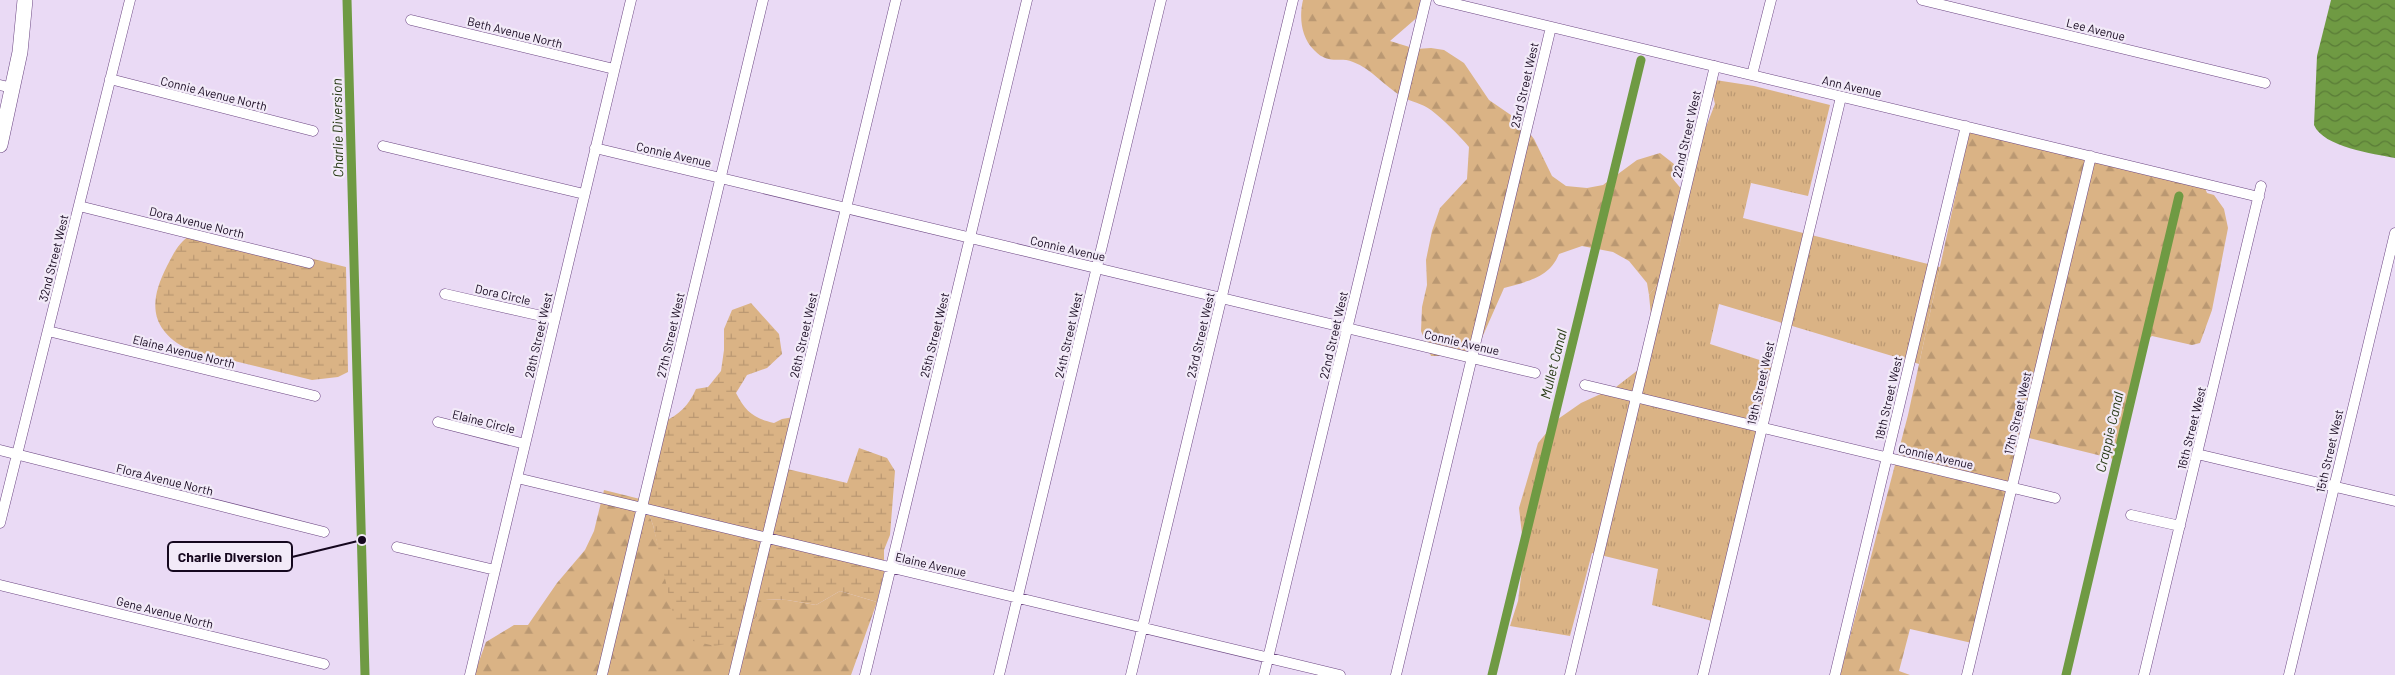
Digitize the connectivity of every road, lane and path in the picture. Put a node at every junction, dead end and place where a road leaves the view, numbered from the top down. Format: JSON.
{"nodes":[{"id":1,"x":26,"y":0,"type":"edge"},
{"id":2,"x":130,"y":0,"type":"edge"},
{"id":3,"x":631,"y":0,"type":"edge"},
{"id":4,"x":763,"y":0,"type":"edge"},
{"id":5,"x":896,"y":0,"type":"edge"},
{"id":6,"x":1028,"y":0,"type":"edge"},
{"id":7,"x":1161,"y":0,"type":"edge"},
{"id":8,"x":1293,"y":0,"type":"edge"},
{"id":9,"x":1426,"y":0,"type":"edge"},
{"id":10,"x":1439,"y":0,"type":"edge"},
{"id":11,"x":1771,"y":0,"type":"edge"},
{"id":12,"x":1922,"y":0,"type":"edge"},
{"id":13,"x":411,"y":20,"type":"dead end"},
{"id":14,"x":1551,"y":27,"type":"junction"},
{"id":15,"x":1715,"y":66,"type":"junction"},
{"id":16,"x":614,"y":69,"type":"junction"},
{"id":17,"x":1752,"y":75,"type":"junction"},
{"id":18,"x":110,"y":79,"type":"junction"},
{"id":19,"x":2265,"y":83,"type":"dead end"},
{"id":20,"x":7,"y":86,"type":"edge"},
{"id":21,"x":1841,"y":97,"type":"junction"},
{"id":22,"x":1966,"y":126,"type":"junction"},
{"id":23,"x":313,"y":130,"type":"dead end"},
{"id":24,"x":0,"y":146,"type":"edge"},
{"id":25,"x":383,"y":146,"type":"dead end"},
{"id":26,"x":595,"y":148,"type":"junction"},
{"id":27,"x":2091,"y":156,"type":"junction"},
{"id":28,"x":721,"y":178,"type":"junction"},
{"id":29,"x":2262,"y":186,"type":"dead end"},
{"id":30,"x":584,"y":194,"type":"junction"},
{"id":31,"x":2259,"y":197,"type":"junction"},
{"id":32,"x":79,"y":206,"type":"junction"},
{"id":33,"x":846,"y":208,"type":"junction"},
{"id":34,"x":2395,"y":234,"type":"edge"},
{"id":35,"x":970,"y":238,"type":"junction"},
{"id":36,"x":309,"y":263,"type":"dead end"},
{"id":37,"x":1097,"y":268,"type":"junction"},
{"id":38,"x":445,"y":294,"type":"dead end"},
{"id":39,"x":1222,"y":298,"type":"junction"},
{"id":40,"x":554,"y":320,"type":"junction"},
{"id":41,"x":1347,"y":328,"type":"junction"},
{"id":42,"x":48,"y":331,"type":"junction"},
{"id":43,"x":1472,"y":358,"type":"junction"},
{"id":44,"x":1535,"y":373,"type":"dead end"},
{"id":45,"x":1585,"y":385,"type":"dead end"},
{"id":46,"x":315,"y":396,"type":"dead end"},
{"id":47,"x":1636,"y":397,"type":"junction"},
{"id":48,"x":438,"y":422,"type":"dead end"},
{"id":49,"x":1762,"y":427,"type":"junction"},
{"id":50,"x":525,"y":444,"type":"junction"},
{"id":51,"x":0,"y":450,"type":"edge"},
{"id":52,"x":2197,"y":454,"type":"junction"},
{"id":53,"x":17,"y":455,"type":"junction"},
{"id":54,"x":1887,"y":457,"type":"junction"},
{"id":55,"x":517,"y":478,"type":"junction"},
{"id":56,"x":2012,"y":487,"type":"junction"},
{"id":57,"x":2334,"y":487,"type":"junction"},
{"id":58,"x":2055,"y":498,"type":"dead end"},
{"id":59,"x":2395,"y":501,"type":"edge"},
{"id":60,"x":642,"y":508,"type":"junction"},
{"id":61,"x":2131,"y":515,"type":"dead end"},
{"id":62,"x":0,"y":523,"type":"edge"},
{"id":63,"x":2180,"y":526,"type":"junction"},
{"id":64,"x":324,"y":532,"type":"dead end"},
{"id":65,"x":767,"y":538,"type":"junction"},
{"id":66,"x":398,"y":547,"type":"dead end"},
{"id":67,"x":891,"y":568,"type":"junction"},
{"id":68,"x":495,"y":570,"type":"junction"},
{"id":69,"x":0,"y":585,"type":"edge"},
{"id":70,"x":1018,"y":598,"type":"junction"},
{"id":71,"x":1142,"y":628,"type":"junction"},
{"id":72,"x":1268,"y":658,"type":"junction"},
{"id":73,"x":324,"y":664,"type":"dead end"},
{"id":74,"x":470,"y":675,"type":"edge"},
{"id":75,"x":602,"y":675,"type":"edge"},
{"id":76,"x":734,"y":675,"type":"edge"},
{"id":77,"x":865,"y":675,"type":"edge"},
{"id":78,"x":999,"y":675,"type":"edge"},
{"id":79,"x":1131,"y":675,"type":"edge"},
{"id":80,"x":1264,"y":675,"type":"edge"},
{"id":81,"x":1340,"y":675,"type":"edge"},
{"id":82,"x":1396,"y":675,"type":"edge"},
{"id":83,"x":1570,"y":675,"type":"edge"},
{"id":84,"x":1702,"y":675,"type":"edge"},
{"id":85,"x":1835,"y":675,"type":"edge"},
{"id":86,"x":1967,"y":675,"type":"edge"},
{"id":87,"x":2144,"y":675,"type":"edge"},
{"id":88,"x":2289,"y":675,"type":"edge"}],
"edges":[{"from":1,"to":20,"type":"street"},
{"from":2,"to":18,"type":"street","name":"32nd Street West"},
{"from":3,"to":16,"type":"street","name":"28th Street West"},
{"from":4,"to":28,"type":"street","name":"27th Street West"},
{"from":5,"to":33,"type":"street","name":"26th Street West"},
{"from":6,"to":35,"type":"street","name":"25th Street West"},
{"from":7,"to":37,"type":"street","name":"24th Street West"},
{"from":8,"to":39,"type":"street","name":"23rd Street West"},
{"from":9,"to":41,"type":"street","name":"22nd Street West"},
{"from":10,"to":14,"type":"street","name":"Ann Avenue"},
{"from":11,"to":17,"type":"street"},
{"from":12,"to":19,"type":"street","name":"Lee Avenue"},
{"from":13,"to":16,"type":"street","name":"Beth Avenue North"},
{"from":14,"to":15,"type":"street","name":"Ann Avenue"},
{"from":14,"to":43,"type":"street","name":"23rd Street West"},
{"from":15,"to":17,"type":"street","name":"Ann Avenue"},
{"from":15,"to":47,"type":"street","name":"22nd Street West"},
{"from":16,"to":26,"type":"street","name":"28th Street West"},
{"from":17,"to":21,"type":"street","name":"Ann Avenue"},
{"from":18,"to":23,"type":"street","name":"Connie Avenue North"},
{"from":18,"to":32,"type":"street","name":"32nd Street West"},
{"from":20,"to":24,"type":"street"},
{"from":21,"to":22,"type":"street","name":"Ann Avenue"},
{"from":21,"to":49,"type":"street","name":"19th Street West"},
{"from":22,"to":27,"type":"street","name":"Ann Avenue"},
{"from":22,"to":54,"type":"street","name":"18th Street West"},
{"from":25,"to":30,"type":"street"},
{"from":26,"to":28,"type":"street","name":"Connie Avenue"},
{"from":26,"to":30,"type":"street","name":"28th Street West"},
{"from":27,"to":31,"type":"street","name":"Ann Avenue"},
{"from":27,"to":56,"type":"street","name":"17th Street West"},
{"from":28,"to":33,"type":"street","name":"Connie Avenue"},
{"from":28,"to":60,"type":"street","name":"27th Street West"},
{"from":29,"to":31,"type":"street","name":"16th Street West"},
{"from":30,"to":40,"type":"street","name":"28th Street West"},
{"from":31,"to":52,"type":"street","name":"16th Street West"},
{"from":32,"to":36,"type":"street","name":"Dora Avenue North"},
{"from":32,"to":42,"type":"street","name":"32nd Street West"},
{"from":33,"to":35,"type":"street","name":"Connie Avenue"},
{"from":33,"to":65,"type":"street","name":"26th Street West"},
{"from":34,"to":57,"type":"street","name":"15th Street West"},
{"from":35,"to":37,"type":"street","name":"Connie Avenue"},
{"from":35,"to":67,"type":"street","name":"25th Street West"},
{"from":37,"to":39,"type":"street","name":"Connie Avenue"},
{"from":37,"to":70,"type":"street","name":"24th Street West"},
{"from":38,"to":40,"type":"street","name":"Dora Circle"},
{"from":39,"to":41,"type":"street","name":"Connie Avenue"},
{"from":39,"to":71,"type":"street","name":"23rd Street West"},
{"from":40,"to":50,"type":"street","name":"28th Street West"},
{"from":41,"to":43,"type":"street","name":"Connie Avenue"},
{"from":41,"to":72,"type":"street","name":"22nd Street West"},
{"from":42,"to":46,"type":"street","name":"Elaine Avenue North"},
{"from":42,"to":53,"type":"street","name":"32nd Street West"},
{"from":43,"to":44,"type":"street","name":"Connie Avenue"},
{"from":43,"to":82,"type":"street","name":"23rd Street West"},
{"from":45,"to":47,"type":"street"},
{"from":47,"to":49,"type":"street","name":"Connie Avenue"},
{"from":47,"to":83,"type":"street","name":"22nd Street West"},
{"from":48,"to":50,"type":"street","name":"Elaine Circle"},
{"from":49,"to":54,"type":"street","name":"Connie Avenue"},
{"from":49,"to":84,"type":"street","name":"19th Street West"},
{"from":50,"to":55,"type":"street","name":"28th Street West"},
{"from":51,"to":53,"type":"street","name":"Flora Avenue North"},
{"from":52,"to":57,"type":"street"},
{"from":52,"to":63,"type":"street","name":"16th Street West"},
{"from":53,"to":62,"type":"street","name":"32nd Street West"},
{"from":53,"to":64,"type":"street","name":"Flora Avenue North"},
{"from":54,"to":56,"type":"street","name":"Connie Avenue"},
{"from":54,"to":85,"type":"street","name":"18th Street West"},
{"from":55,"to":60,"type":"street","name":"Elaine Avenue"},
{"from":55,"to":68,"type":"street","name":"28th Street West"},
{"from":56,"to":58,"type":"street","name":"Connie Avenue"},
{"from":56,"to":86,"type":"street","name":"17th Street West"},
{"from":57,"to":59,"type":"street"},
{"from":57,"to":88,"type":"street","name":"15th Street West"},
{"from":60,"to":65,"type":"street","name":"Elaine Avenue"},
{"from":60,"to":75,"type":"street","name":"27th Street West"},
{"from":61,"to":63,"type":"street"},
{"from":63,"to":87,"type":"street","name":"16th Street West"},
{"from":65,"to":67,"type":"street","name":"Elaine Avenue"},
{"from":65,"to":76,"type":"street","name":"26th Street West"},
{"from":66,"to":68,"type":"street"},
{"from":67,"to":70,"type":"street","name":"Elaine Avenue"},
{"from":67,"to":77,"type":"street","name":"25th Street West"},
{"from":68,"to":74,"type":"street","name":"28th Street West"},
{"from":69,"to":73,"type":"street","name":"Gene Avenue North"},
{"from":70,"to":71,"type":"street","name":"Elaine Avenue"},
{"from":70,"to":78,"type":"street","name":"24th Street West"},
{"from":71,"to":72,"type":"street","name":"Elaine Avenue"},
{"from":71,"to":79,"type":"street","name":"23rd Street West"},
{"from":72,"to":80,"type":"street","name":"22nd Street West"},
{"from":72,"to":81,"type":"street","name":"Elaine Avenue"}]}
